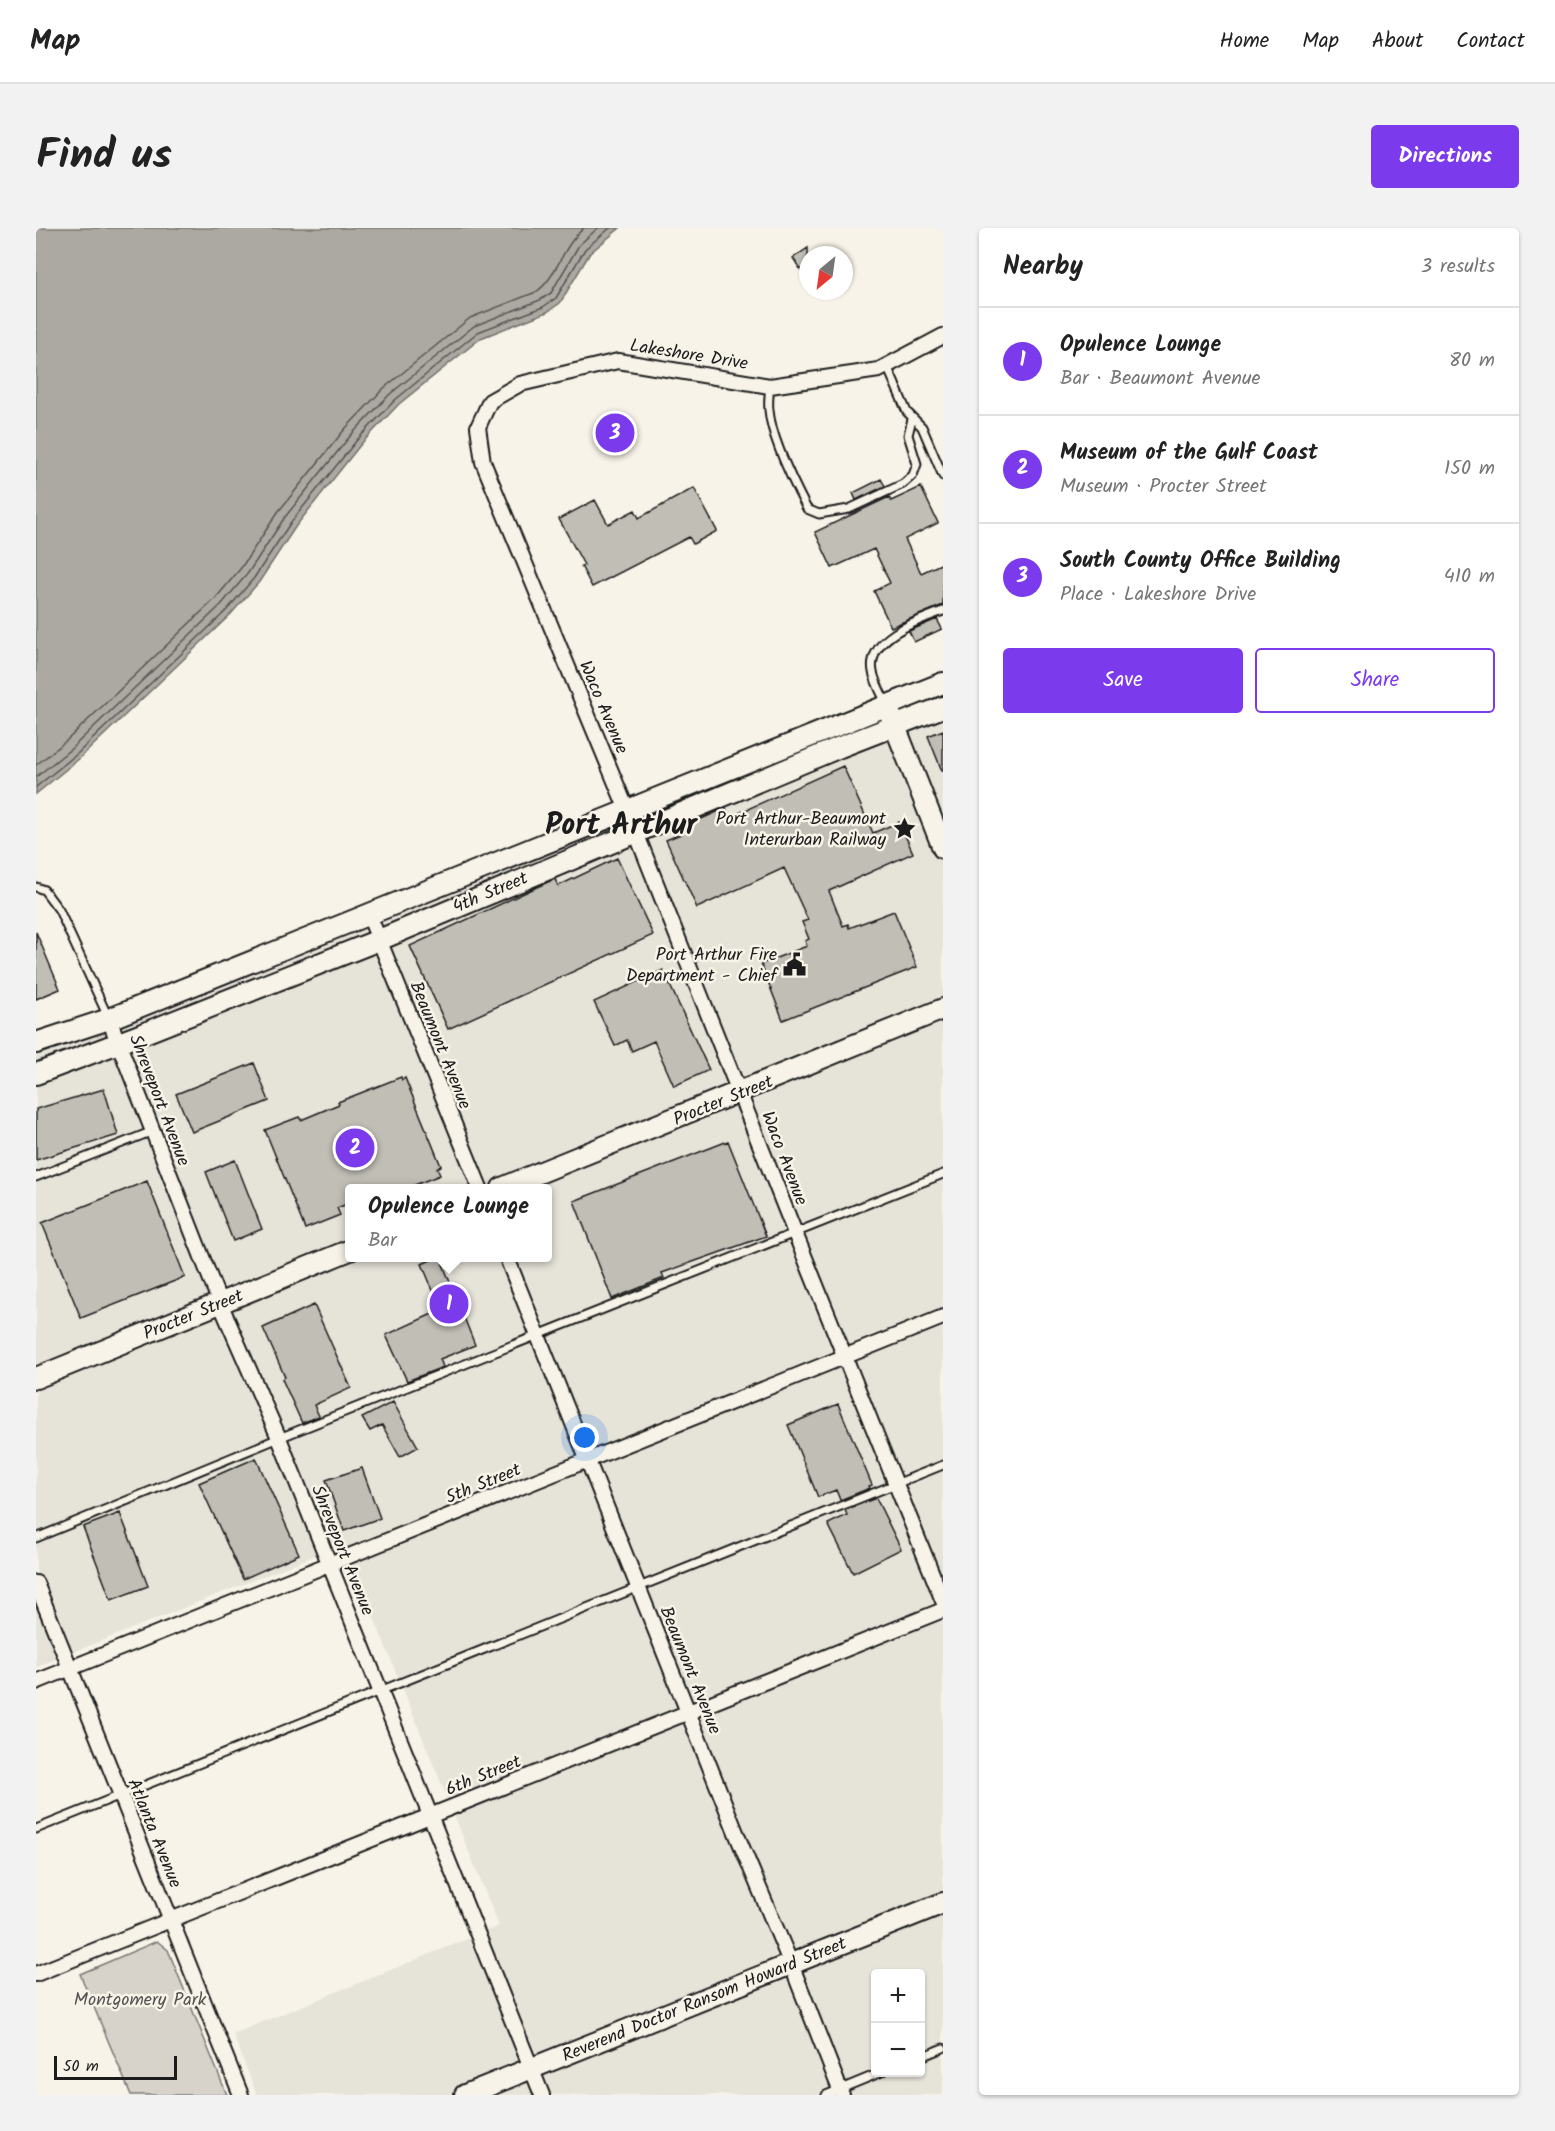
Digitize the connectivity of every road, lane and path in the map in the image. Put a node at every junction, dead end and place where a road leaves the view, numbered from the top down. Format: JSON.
{"nodes":[{"id":1,"x":943,"y":336,"type":"edge"},
{"id":2,"x":887,"y":366,"type":"junction"},
{"id":3,"x":770,"y":386,"type":"junction"},
{"id":4,"x":912,"y":419,"type":"junction"},
{"id":5,"x":483,"y":462,"type":"joint"},
{"id":6,"x":943,"y":476,"type":"edge"},
{"id":7,"x":943,"y":611,"type":"edge"},
{"id":8,"x":943,"y":683,"type":"edge"},
{"id":9,"x":886,"y":705,"type":"junction"},
{"id":10,"x":943,"y":707,"type":"edge"},
{"id":11,"x":896,"y":727,"type":"junction"},
{"id":12,"x":627,"y":810,"type":"junction"},
{"id":13,"x":636,"y":832,"type":"junction"},
{"id":14,"x":943,"y":849,"type":"edge"},
{"id":15,"x":36,"y":887,"type":"edge"},
{"id":16,"x":369,"y":915,"type":"junction"},
{"id":17,"x":379,"y":940,"type":"junction"},
{"id":18,"x":943,"y":1009,"type":"edge"},
{"id":19,"x":109,"y":1019,"type":"junction"},
{"id":20,"x":36,"y":1043,"type":"edge"},
{"id":21,"x":118,"y":1043,"type":"junction"},
{"id":22,"x":36,"y":1074,"type":"edge"},
{"id":23,"x":741,"y":1093,"type":"junction"},
{"id":24,"x":153,"y":1131,"type":"junction"},
{"id":25,"x":943,"y":1174,"type":"edge"},
{"id":26,"x":36,"y":1177,"type":"edge"},
{"id":27,"x":478,"y":1184,"type":"edge"},
{"id":28,"x":512,"y":1184,"type":"edge"},
{"id":29,"x":795,"y":1233,"type":"junction"},
{"id":30,"x":345,"y":1252,"type":"edge"},
{"id":31,"x":509,"y":1262,"type":"edge"},
{"id":32,"x":220,"y":1304,"type":"junction"},
{"id":33,"x":943,"y":1317,"type":"edge"},
{"id":34,"x":537,"y":1334,"type":"junction"},
{"id":35,"x":845,"y":1357,"type":"junction"},
{"id":36,"x":36,"y":1378,"type":"edge"},
{"id":37,"x":279,"y":1438,"type":"junction"},
{"id":38,"x":588,"y":1460,"type":"junction"},
{"id":39,"x":943,"y":1465,"type":"edge"},
{"id":40,"x":896,"y":1483,"type":"junction"},
{"id":41,"x":36,"y":1538,"type":"edge"},
{"id":42,"x":330,"y":1564,"type":"junction"},
{"id":43,"x":36,"y":1583,"type":"edge"},
{"id":44,"x":638,"y":1586,"type":"junction"},
{"id":45,"x":943,"y":1601,"type":"edge"},
{"id":46,"x":943,"y":1610,"type":"edge"},
{"id":47,"x":70,"y":1668,"type":"junction"},
{"id":48,"x":36,"y":1682,"type":"edge"},
{"id":49,"x":380,"y":1690,"type":"junction"},
{"id":50,"x":689,"y":1712,"type":"junction"},
{"id":51,"x":120,"y":1795,"type":"junction"},
{"id":52,"x":429,"y":1816,"type":"junction"},
{"id":53,"x":36,"y":1828,"type":"edge"},
{"id":54,"x":943,"y":1903,"type":"edge"},
{"id":55,"x":170,"y":1920,"type":"junction"},
{"id":56,"x":791,"y":1964,"type":"junction"},
{"id":57,"x":36,"y":1974,"type":"edge"},
{"id":58,"x":943,"y":2048,"type":"edge"},
{"id":59,"x":925,"y":2055,"type":"edge"},
{"id":60,"x":531,"y":2068,"type":"junction"},
{"id":61,"x":873,"y":2077,"type":"edge"},
{"id":62,"x":841,"y":2092,"type":"edge"},
{"id":63,"x":241,"y":2095,"type":"edge"},
{"id":64,"x":465,"y":2095,"type":"edge"},
{"id":65,"x":542,"y":2095,"type":"edge"},
{"id":66,"x":826,"y":2095,"type":"edge"}],
"edges":[{"from":1,"to":2,"type":"street","name":"Lakeshore Drive"},
{"from":2,"to":3,"type":"street","name":"Lakeshore Drive"},
{"from":2,"to":4,"type":"lane"},
{"from":3,"to":4,"type":"lane"},
{"from":3,"to":5,"type":"street","name":"Lakeshore Drive"},
{"from":4,"to":6,"type":"lane"},
{"from":5,"to":12,"type":"street","name":"Waco Avenue"},
{"from":7,"to":9,"type":"lane"},
{"from":8,"to":9,"type":"street","name":"4th Street"},
{"from":9,"to":11,"type":"street"},
{"from":9,"to":12,"type":"street","name":"4th Street"},
{"from":10,"to":11,"type":"street","name":"4th Street"},
{"from":11,"to":13,"type":"street","name":"4th Street"},
{"from":11,"to":14,"type":"street"},
{"from":12,"to":13,"type":"street","name":"Waco Avenue"},
{"from":12,"to":16,"type":"street","name":"4th Street"},
{"from":13,"to":17,"type":"street","name":"4th Street"},
{"from":13,"to":23,"type":"street","name":"Waco Avenue"},
{"from":15,"to":19,"type":"lane"},
{"from":16,"to":17,"type":"street","name":"Beaumont Avenue"},
{"from":16,"to":19,"type":"street","name":"4th Street"},
{"from":17,"to":21,"type":"street","name":"4th Street"},
{"from":17,"to":27,"type":"street","name":"Beaumont Avenue"},
{"from":18,"to":23,"type":"street","name":"Procter Street"},
{"from":19,"to":20,"type":"street","name":"4th Street"},
{"from":19,"to":21,"type":"street","name":"Shreveport Avenue"},
{"from":21,"to":22,"type":"street","name":"4th Street"},
{"from":21,"to":24,"type":"street","name":"Shreveport Avenue"},
{"from":23,"to":28,"type":"street","name":"Procter Street"},
{"from":23,"to":29,"type":"street","name":"Waco Avenue"},
{"from":24,"to":26,"type":"lane"},
{"from":24,"to":32,"type":"street","name":"Shreveport Avenue"},
{"from":25,"to":29,"type":"lane"},
{"from":29,"to":34,"type":"lane"},
{"from":29,"to":35,"type":"street","name":"Waco Avenue"},
{"from":30,"to":32,"type":"street","name":"Procter Street"},
{"from":31,"to":34,"type":"street","name":"Beaumont Avenue"},
{"from":32,"to":36,"type":"street","name":"Procter Street"},
{"from":32,"to":37,"type":"street","name":"Shreveport Avenue"},
{"from":33,"to":35,"type":"street","name":"5th Street"},
{"from":34,"to":37,"type":"lane"},
{"from":34,"to":38,"type":"street","name":"Beaumont Avenue"},
{"from":35,"to":38,"type":"street","name":"5th Street"},
{"from":35,"to":40,"type":"street","name":"Waco Avenue"},
{"from":37,"to":41,"type":"lane"},
{"from":37,"to":42,"type":"street","name":"Shreveport Avenue"},
{"from":38,"to":42,"type":"street","name":"5th Street"},
{"from":38,"to":44,"type":"street","name":"Beaumont Avenue"},
{"from":39,"to":40,"type":"lane"},
{"from":40,"to":44,"type":"lane"},
{"from":40,"to":45,"type":"street","name":"Waco Avenue"},
{"from":42,"to":47,"type":"street","name":"5th Street"},
{"from":42,"to":49,"type":"street","name":"Shreveport Avenue"},
{"from":43,"to":47,"type":"street","name":"Atlanta Avenue"},
{"from":44,"to":49,"type":"lane"},
{"from":44,"to":50,"type":"street","name":"Beaumont Avenue"},
{"from":46,"to":50,"type":"street","name":"6th Street"},
{"from":47,"to":48,"type":"street","name":"5th Street"},
{"from":47,"to":51,"type":"street","name":"Atlanta Avenue"},
{"from":49,"to":51,"type":"lane"},
{"from":49,"to":52,"type":"street","name":"Shreveport Avenue"},
{"from":50,"to":52,"type":"street","name":"6th Street"},
{"from":50,"to":56,"type":"street","name":"Beaumont Avenue"},
{"from":51,"to":53,"type":"lane"},
{"from":51,"to":55,"type":"street","name":"Atlanta Avenue"},
{"from":52,"to":55,"type":"street","name":"6th Street"},
{"from":52,"to":60,"type":"street","name":"Shreveport Avenue"},
{"from":54,"to":56,"type":"street","name":"Reverend Doctor Ransom Howard Street"},
{"from":55,"to":57,"type":"street","name":"6th Street"},
{"from":55,"to":63,"type":"street","name":"Atlanta Avenue"},
{"from":56,"to":60,"type":"street","name":"Reverend Doctor Ransom Howard Street"},
{"from":56,"to":62,"type":"street","name":"Beaumont Avenue"},
{"from":58,"to":59,"type":"lane"},
{"from":60,"to":64,"type":"street","name":"Reverend Doctor Ransom Howard Street"},
{"from":60,"to":65,"type":"street","name":"Shreveport Avenue"},
{"from":61,"to":62,"type":"lane"},
{"from":62,"to":66,"type":"lane"}]}
